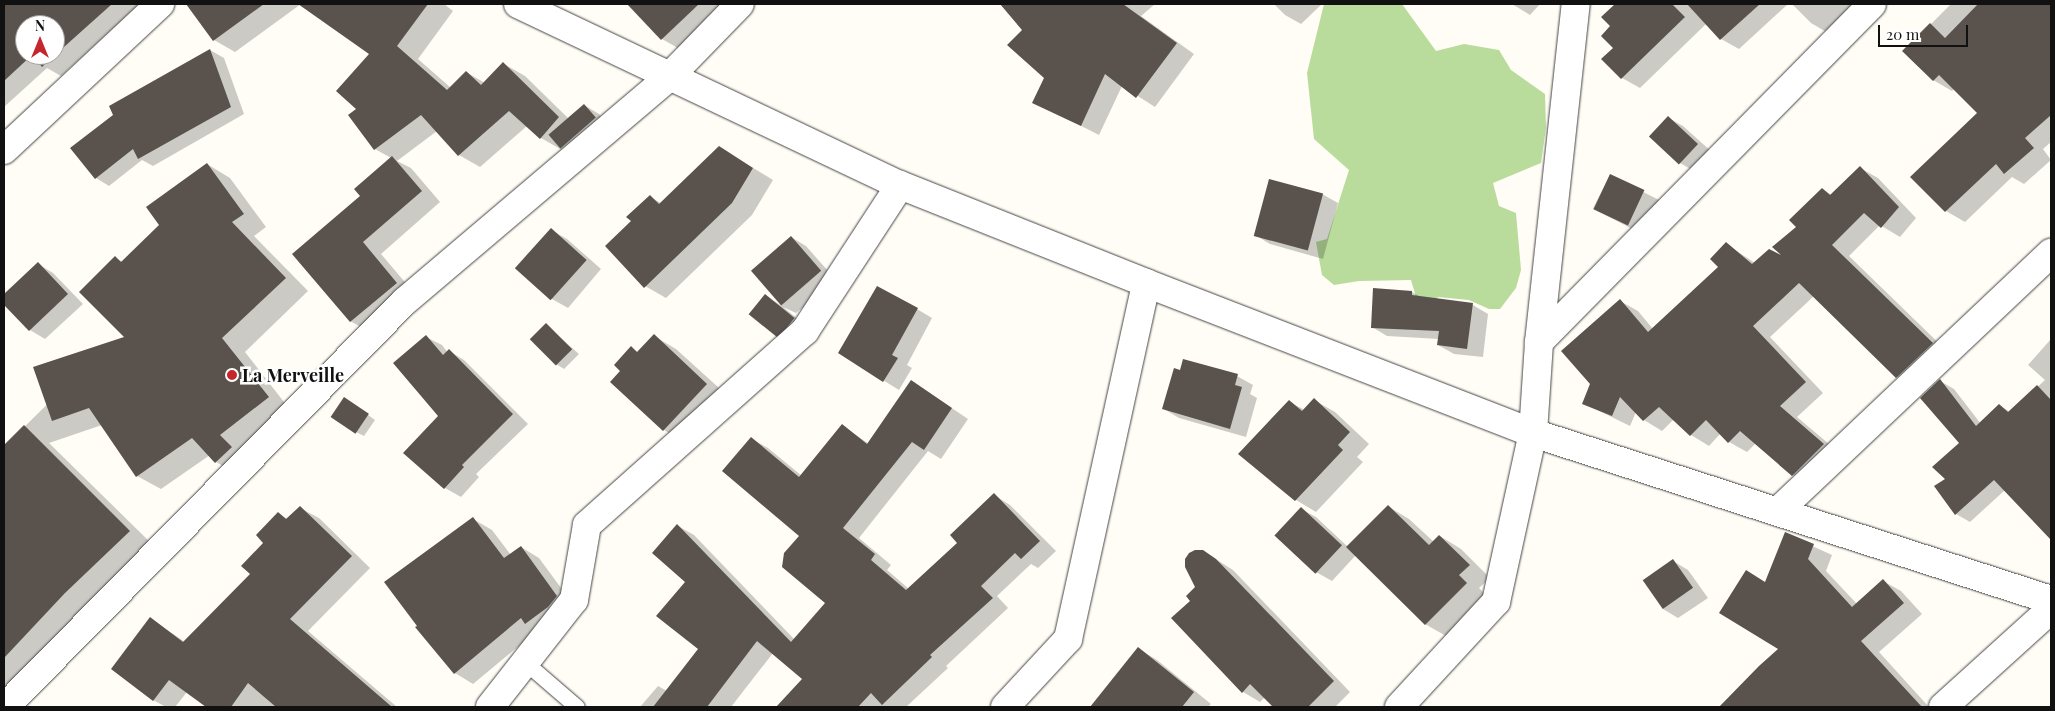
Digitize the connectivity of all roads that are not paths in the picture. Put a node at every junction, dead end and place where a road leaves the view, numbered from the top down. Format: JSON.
{"nodes":[{"id":1,"x":160,"y":4,"type":"edge"},
{"id":2,"x":518,"y":4,"type":"edge"},
{"id":3,"x":740,"y":4,"type":"edge"},
{"id":4,"x":1576,"y":4,"type":"edge"},
{"id":5,"x":1872,"y":4,"type":"edge"},
{"id":6,"x":670,"y":76,"type":"junction"},
{"id":7,"x":4,"y":150,"type":"edge"},
{"id":8,"x":900,"y":184,"type":"junction"},
{"id":9,"x":2051,"y":253,"type":"edge"},
{"id":10,"x":1146,"y":283,"type":"junction"},
{"id":11,"x":1539,"y":342,"type":"junction"},
{"id":12,"x":1533,"y":433,"type":"junction"},
{"id":13,"x":1778,"y":512,"type":"junction"},
{"id":14,"x":2051,"y":600,"type":"edge"},
{"id":15,"x":2051,"y":610,"type":"edge"},
{"id":16,"x":526,"y":663,"type":"junction"},
{"id":17,"x":5,"y":707,"type":"edge"},
{"id":18,"x":490,"y":707,"type":"edge"},
{"id":19,"x":577,"y":707,"type":"edge"},
{"id":20,"x":1005,"y":707,"type":"edge"},
{"id":21,"x":1399,"y":707,"type":"edge"},
{"id":22,"x":1942,"y":707,"type":"edge"}],
"edges":[{"from":1,"to":7,"type":"street"},
{"from":2,"to":6,"type":"street"},
{"from":3,"to":6,"type":"street"},
{"from":4,"to":11,"type":"street"},
{"from":5,"to":11,"type":"street"},
{"from":6,"to":8,"type":"street"},
{"from":6,"to":17,"type":"street"},
{"from":8,"to":10,"type":"street"},
{"from":8,"to":16,"type":"street"},
{"from":9,"to":13,"type":"street"},
{"from":10,"to":12,"type":"street"},
{"from":10,"to":20,"type":"street"},
{"from":11,"to":12,"type":"street"},
{"from":12,"to":13,"type":"street"},
{"from":12,"to":21,"type":"street"},
{"from":13,"to":14,"type":"street"},
{"from":15,"to":22,"type":"street"},
{"from":16,"to":18,"type":"street"},
{"from":16,"to":19,"type":"lane"}]}
